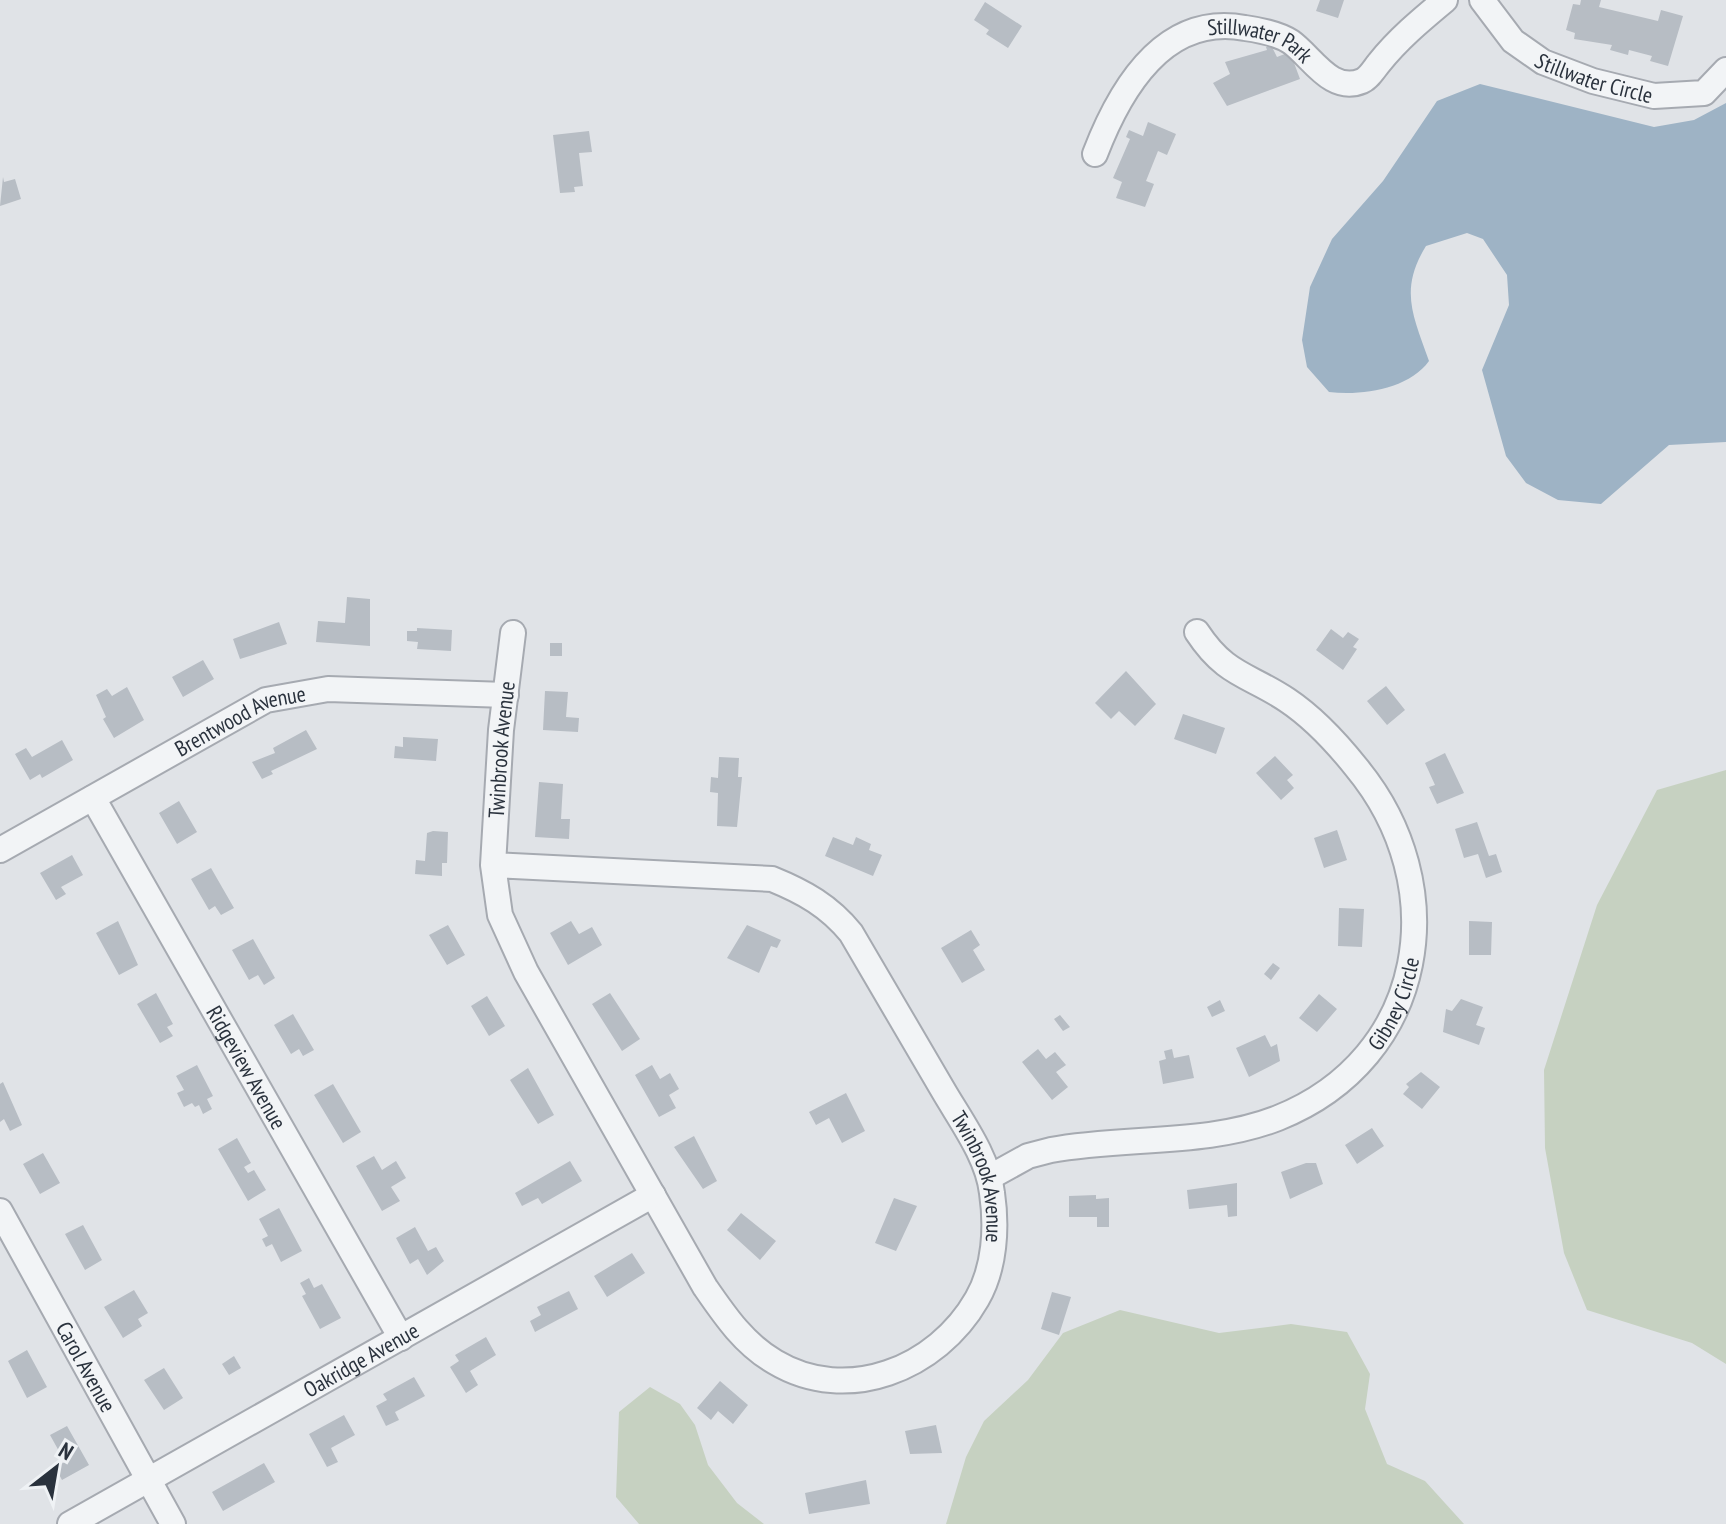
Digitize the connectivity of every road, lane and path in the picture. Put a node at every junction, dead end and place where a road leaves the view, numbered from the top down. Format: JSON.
{"nodes":[{"id":1,"x":1445,"y":0,"type":"edge"},
{"id":2,"x":1482,"y":0,"type":"edge"},
{"id":3,"x":1726,"y":70,"type":"edge"},
{"id":4,"x":1095,"y":154,"type":"dead end"},
{"id":5,"x":1197,"y":632,"type":"dead end"},
{"id":6,"x":513,"y":633,"type":"dead end"},
{"id":7,"x":506,"y":695,"type":"junction"},
{"id":8,"x":93,"y":798,"type":"junction"},
{"id":9,"x":0,"y":850,"type":"edge"},
{"id":10,"x":493,"y":865,"type":"junction"},
{"id":11,"x":990,"y":1177,"type":"junction"},
{"id":12,"x":653,"y":1195,"type":"junction"},
{"id":13,"x":0,"y":1211,"type":"edge"},
{"id":14,"x":401,"y":1338,"type":"junction"},
{"id":15,"x":149,"y":1480,"type":"junction"},
{"id":16,"x":70,"y":1524,"type":"edge"},
{"id":17,"x":173,"y":1524,"type":"edge"}],
"edges":[{"from":1,"to":4,"type":"street","name":"Stillwater Park"},
{"from":2,"to":3,"type":"street","name":"Stillwater Circle"},
{"from":5,"to":11,"type":"street","name":"Gibney Circle"},
{"from":6,"to":7,"type":"street","name":"Twinbrook Avenue"},
{"from":7,"to":8,"type":"street","name":"Brentwood Avenue"},
{"from":7,"to":10,"type":"street","name":"Twinbrook Avenue"},
{"from":8,"to":9,"type":"street","name":"Brentwood Avenue"},
{"from":8,"to":14,"type":"street","name":"Ridgeview Avenue"},
{"from":10,"to":11,"type":"street","name":"Twinbrook Avenue"},
{"from":10,"to":12,"type":"street","name":"Twinbrook Avenue"},
{"from":11,"to":12,"type":"street","name":"Twinbrook Avenue"},
{"from":12,"to":14,"type":"street","name":"Oakridge Avenue"},
{"from":13,"to":15,"type":"street","name":"Carol Avenue"},
{"from":14,"to":15,"type":"street","name":"Oakridge Avenue"},
{"from":15,"to":16,"type":"street","name":"Oakridge Avenue"},
{"from":15,"to":17,"type":"street","name":"Carol Avenue"}]}
